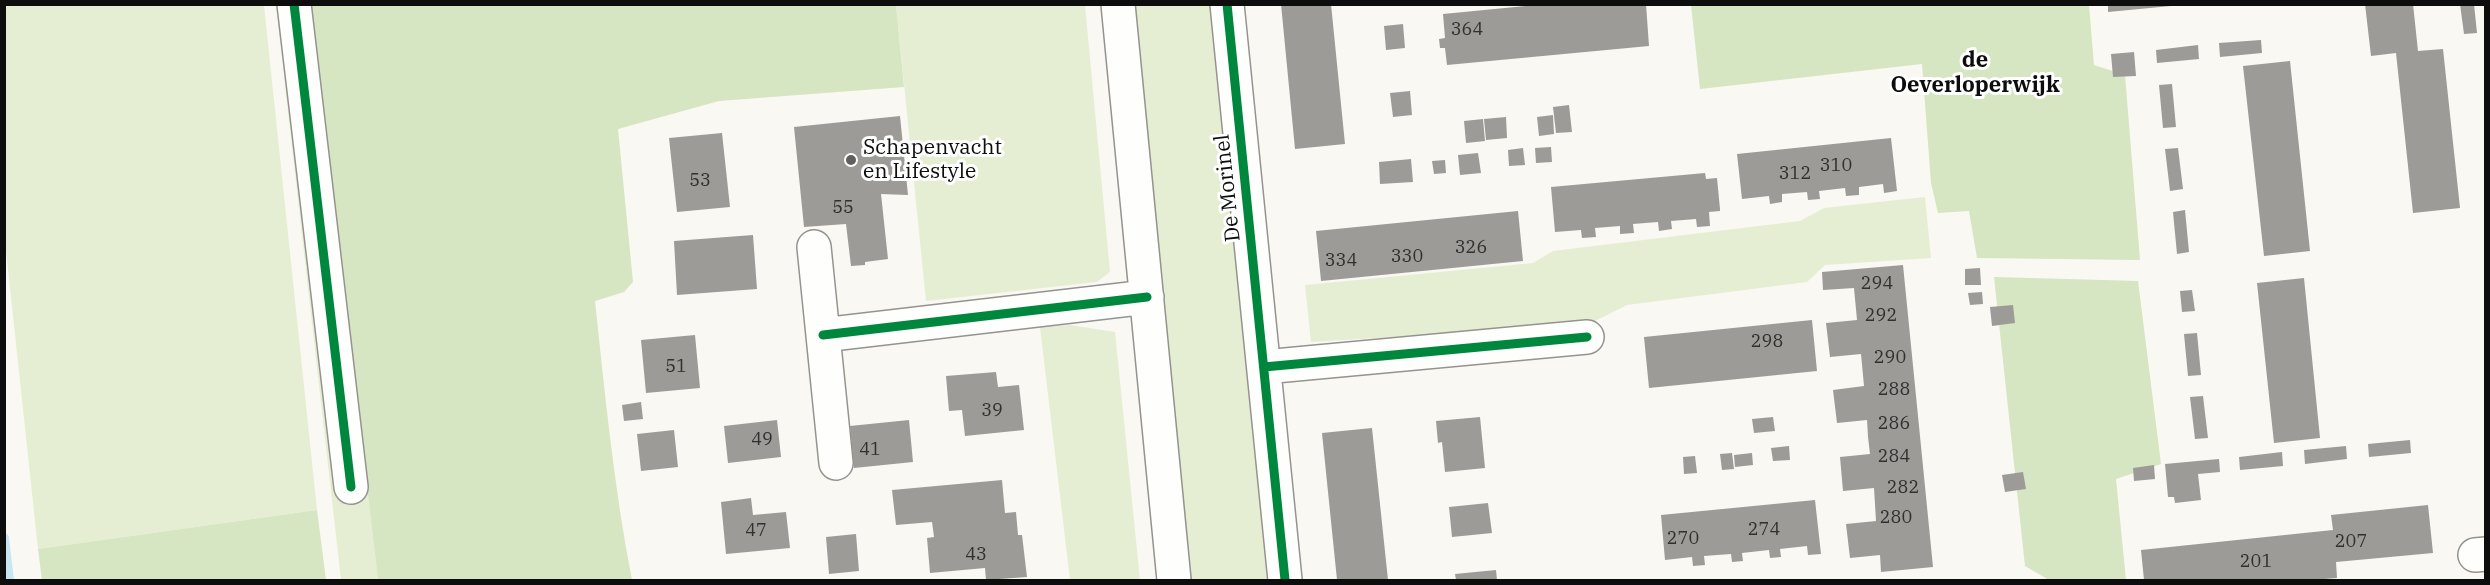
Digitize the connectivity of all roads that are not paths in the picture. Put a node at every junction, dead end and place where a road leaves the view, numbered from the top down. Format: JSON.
{"nodes":[{"id":1,"x":294,"y":4,"type":"edge"},
{"id":2,"x":1118,"y":4,"type":"edge"},
{"id":3,"x":1227,"y":4,"type":"edge"},
{"id":4,"x":814,"y":247,"type":"dead end"},
{"id":5,"x":1147,"y":297,"type":"junction"},
{"id":6,"x":823,"y":335,"type":"junction"},
{"id":7,"x":1587,"y":337,"type":"dead end"},
{"id":8,"x":1264,"y":367,"type":"junction"},
{"id":9,"x":836,"y":464,"type":"dead end"},
{"id":10,"x":351,"y":487,"type":"dead end"},
{"id":11,"x":1174,"y":580,"type":"edge"},
{"id":12,"x":1285,"y":580,"type":"edge"}],
"edges":[{"from":1,"to":10,"type":"street"},
{"from":2,"to":5,"type":"street"},
{"from":3,"to":8,"type":"street","name":"De Morinel"},
{"from":4,"to":6,"type":"street"},
{"from":5,"to":6,"type":"street"},
{"from":5,"to":11,"type":"street"},
{"from":6,"to":9,"type":"street"},
{"from":7,"to":8,"type":"street"},
{"from":8,"to":12,"type":"street","name":"De Morinel"}]}
